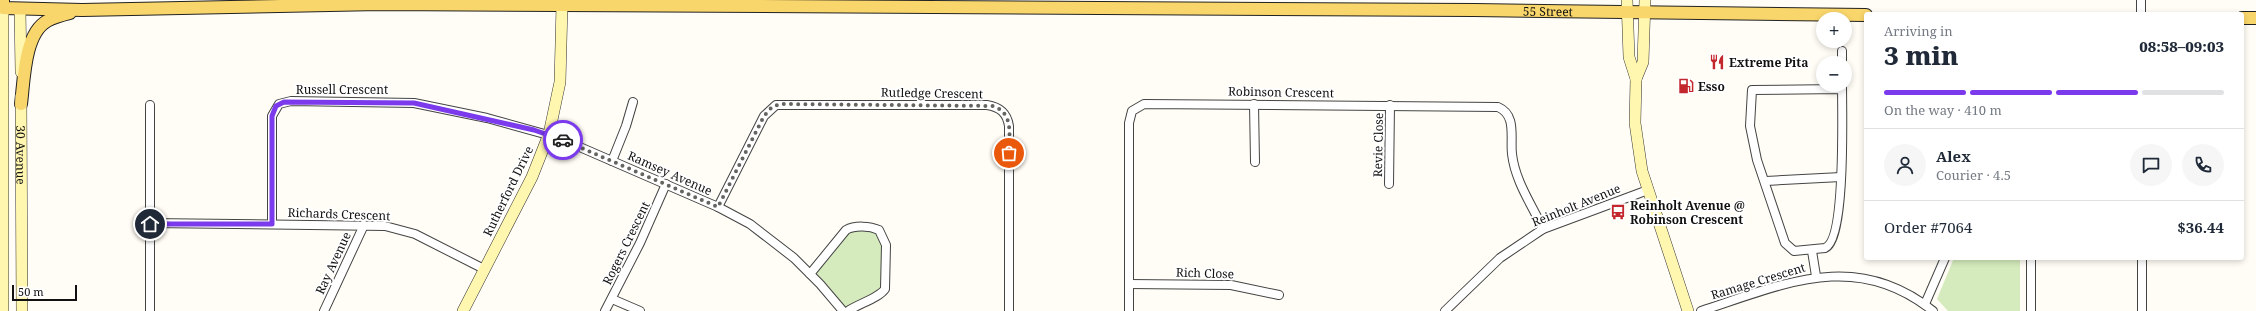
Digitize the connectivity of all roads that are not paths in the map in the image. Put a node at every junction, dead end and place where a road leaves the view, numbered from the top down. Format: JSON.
{"nodes":[{"id":1,"x":290,"y":0,"type":"edge"},
{"id":2,"x":1627,"y":0,"type":"edge"},
{"id":3,"x":1645,"y":0,"type":"edge"},
{"id":4,"x":2141,"y":0,"type":"edge"},
{"id":5,"x":380,"y":2,"type":"edge"},
{"id":6,"x":395,"y":2,"type":"edge"},
{"id":7,"x":341,"y":3,"type":"junction"},
{"id":8,"x":542,"y":3,"type":"edge"},
{"id":9,"x":20,"y":4,"type":"edge"},
{"id":10,"x":951,"y":4,"type":"edge"},
{"id":11,"x":968,"y":4,"type":"edge"},
{"id":12,"x":2,"y":5,"type":"edge"},
{"id":13,"x":562,"y":6,"type":"junction"},
{"id":14,"x":82,"y":10,"type":"junction"},
{"id":15,"x":2141,"y":12,"type":"edge"},
{"id":16,"x":1627,"y":13,"type":"junction"},
{"id":17,"x":1645,"y":14,"type":"junction"},
{"id":18,"x":1864,"y":15,"type":"edge"},
{"id":19,"x":2244,"y":18,"type":"edge"},
{"id":20,"x":2256,"y":18,"type":"edge"},
{"id":21,"x":1842,"y":51,"type":"dead end"},
{"id":22,"x":1842,"y":56,"type":"edge"},
{"id":23,"x":1636,"y":79,"type":"junction"},
{"id":24,"x":1816,"y":88,"type":"edge"},
{"id":25,"x":1842,"y":92,"type":"edge"},
{"id":26,"x":632,"y":102,"type":"dead end"},
{"id":27,"x":21,"y":104,"type":"junction"},
{"id":28,"x":1254,"y":104,"type":"junction"},
{"id":29,"x":150,"y":105,"type":"dead end"},
{"id":30,"x":1390,"y":105,"type":"junction"},
{"id":31,"x":549,"y":134,"type":"junction"},
{"id":32,"x":612,"y":161,"type":"junction"},
{"id":33,"x":1255,"y":162,"type":"dead end"},
{"id":34,"x":1841,"y":177,"type":"junction"},
{"id":35,"x":1766,"y":182,"type":"junction"},
{"id":36,"x":666,"y":184,"type":"junction"},
{"id":37,"x":1389,"y":184,"type":"dead end"},
{"id":38,"x":1648,"y":190,"type":"junction"},
{"id":39,"x":718,"y":207,"type":"junction"},
{"id":40,"x":150,"y":224,"type":"junction"},
{"id":41,"x":272,"y":224,"type":"junction"},
{"id":42,"x":364,"y":225,"type":"junction"},
{"id":43,"x":1543,"y":229,"type":"junction"},
{"id":44,"x":1812,"y":251,"type":"junction"},
{"id":45,"x":1944,"y":260,"type":"edge"},
{"id":46,"x":2031,"y":260,"type":"edge"},
{"id":47,"x":2142,"y":260,"type":"edge"},
{"id":48,"x":484,"y":269,"type":"junction"},
{"id":49,"x":810,"y":274,"type":"junction"},
{"id":50,"x":1816,"y":276,"type":"junction"},
{"id":51,"x":1129,"y":284,"type":"junction"},
{"id":52,"x":1279,"y":295,"type":"dead end"},
{"id":53,"x":612,"y":299,"type":"junction"},
{"id":54,"x":1925,"y":304,"type":"junction"},
{"id":55,"x":3,"y":311,"type":"edge"},
{"id":56,"x":22,"y":311,"type":"edge"},
{"id":57,"x":150,"y":311,"type":"edge"},
{"id":58,"x":324,"y":311,"type":"edge"},
{"id":59,"x":463,"y":311,"type":"edge"},
{"id":60,"x":606,"y":311,"type":"edge"},
{"id":61,"x":640,"y":311,"type":"edge"},
{"id":62,"x":843,"y":311,"type":"edge"},
{"id":63,"x":848,"y":311,"type":"edge"},
{"id":64,"x":1009,"y":311,"type":"edge"},
{"id":65,"x":1129,"y":311,"type":"edge"},
{"id":66,"x":1445,"y":311,"type":"edge"},
{"id":67,"x":1688,"y":311,"type":"edge"},
{"id":68,"x":1701,"y":311,"type":"edge"},
{"id":69,"x":1933,"y":311,"type":"edge"},
{"id":70,"x":2031,"y":311,"type":"edge"},
{"id":71,"x":2142,"y":311,"type":"edge"}],
"edges":[{"from":1,"to":7,"type":"main road","name":"55 Street"},
{"from":2,"to":16,"type":"street"},
{"from":3,"to":17,"type":"street"},
{"from":4,"to":15,"type":"street"},
{"from":5,"to":6,"type":"main road","name":"55 Street"},
{"from":5,"to":7,"type":"main road","name":"55 Street"},
{"from":6,"to":8,"type":"main road","name":"55 Street"},
{"from":7,"to":14,"type":"main road","name":"55 Street"},
{"from":8,"to":13,"type":"main road","name":"55 Street"},
{"from":9,"to":12,"type":"main road","name":"55 Street"},
{"from":9,"to":14,"type":"main road","name":"55 Street"},
{"from":9,"to":27,"type":"street","name":"30 Avenue"},
{"from":10,"to":11,"type":"main road","name":"55 Street"},
{"from":10,"to":13,"type":"main road","name":"55 Street"},
{"from":11,"to":16,"type":"main road","name":"55 Street"},
{"from":12,"to":55,"type":"street","name":"30 Avenue"},
{"from":13,"to":31,"type":"street","name":"Rutherford Drive"},
{"from":14,"to":27,"type":"main road"},
{"from":16,"to":17,"type":"main road","name":"55 Street"},
{"from":16,"to":23,"type":"street"},
{"from":17,"to":18,"type":"main road","name":"55 Street"},
{"from":17,"to":23,"type":"street"},
{"from":19,"to":20,"type":"main road"},
{"from":21,"to":22,"type":"street"},
{"from":23,"to":38,"type":"street"},
{"from":24,"to":35,"type":"street"},
{"from":25,"to":34,"type":"street"},
{"from":26,"to":32,"type":"street"},
{"from":27,"to":56,"type":"street","name":"30 Avenue"},
{"from":28,"to":30,"type":"street","name":"Robinson Crescent"},
{"from":28,"to":33,"type":"street"},
{"from":28,"to":51,"type":"street","name":"Robinson Crescent"},
{"from":29,"to":40,"type":"street"},
{"from":30,"to":37,"type":"street","name":"Revie Close"},
{"from":30,"to":43,"type":"street","name":"Robinson Crescent"},
{"from":31,"to":32,"type":"street","name":"Ramsey Avenue"},
{"from":31,"to":41,"type":"street","name":"Russell Crescent"},
{"from":31,"to":48,"type":"street","name":"Rutherford Drive"},
{"from":32,"to":36,"type":"street","name":"Ramsey Avenue"},
{"from":34,"to":35,"type":"street"},
{"from":34,"to":44,"type":"street"},
{"from":35,"to":44,"type":"street"},
{"from":36,"to":39,"type":"street","name":"Ramsey Avenue"},
{"from":36,"to":53,"type":"street","name":"Rogers Crescent"},
{"from":38,"to":43,"type":"street","name":"Reinholt Avenue"},
{"from":38,"to":67,"type":"street"},
{"from":39,"to":49,"type":"street","name":"Ramsey Avenue"},
{"from":39,"to":64,"type":"street","name":"Rutledge Crescent"},
{"from":40,"to":41,"type":"street","name":"Richards Crescent"},
{"from":40,"to":57,"type":"street"},
{"from":41,"to":42,"type":"street","name":"Richards Crescent"},
{"from":42,"to":48,"type":"street","name":"Richards Crescent"},
{"from":42,"to":58,"type":"street","name":"Ray Avenue"},
{"from":43,"to":66,"type":"street","name":"Reinholt Avenue"},
{"from":44,"to":50,"type":"street"},
{"from":45,"to":54,"type":"street"},
{"from":46,"to":70,"type":"street"},
{"from":47,"to":71,"type":"street"},
{"from":48,"to":59,"type":"street","name":"Rutherford Drive"},
{"from":49,"to":62,"type":"street","name":"Ramsey Avenue"},
{"from":49,"to":63,"type":"street"},
{"from":50,"to":54,"type":"street","name":"Ramage Crescent"},
{"from":50,"to":68,"type":"street","name":"Ramage Crescent"},
{"from":51,"to":52,"type":"street","name":"Rich Close"},
{"from":51,"to":65,"type":"street","name":"Robinson Crescent"},
{"from":53,"to":60,"type":"street","name":"Rogers Crescent"},
{"from":53,"to":61,"type":"street"},
{"from":54,"to":69,"type":"street","name":"Ramage Crescent"}]}
